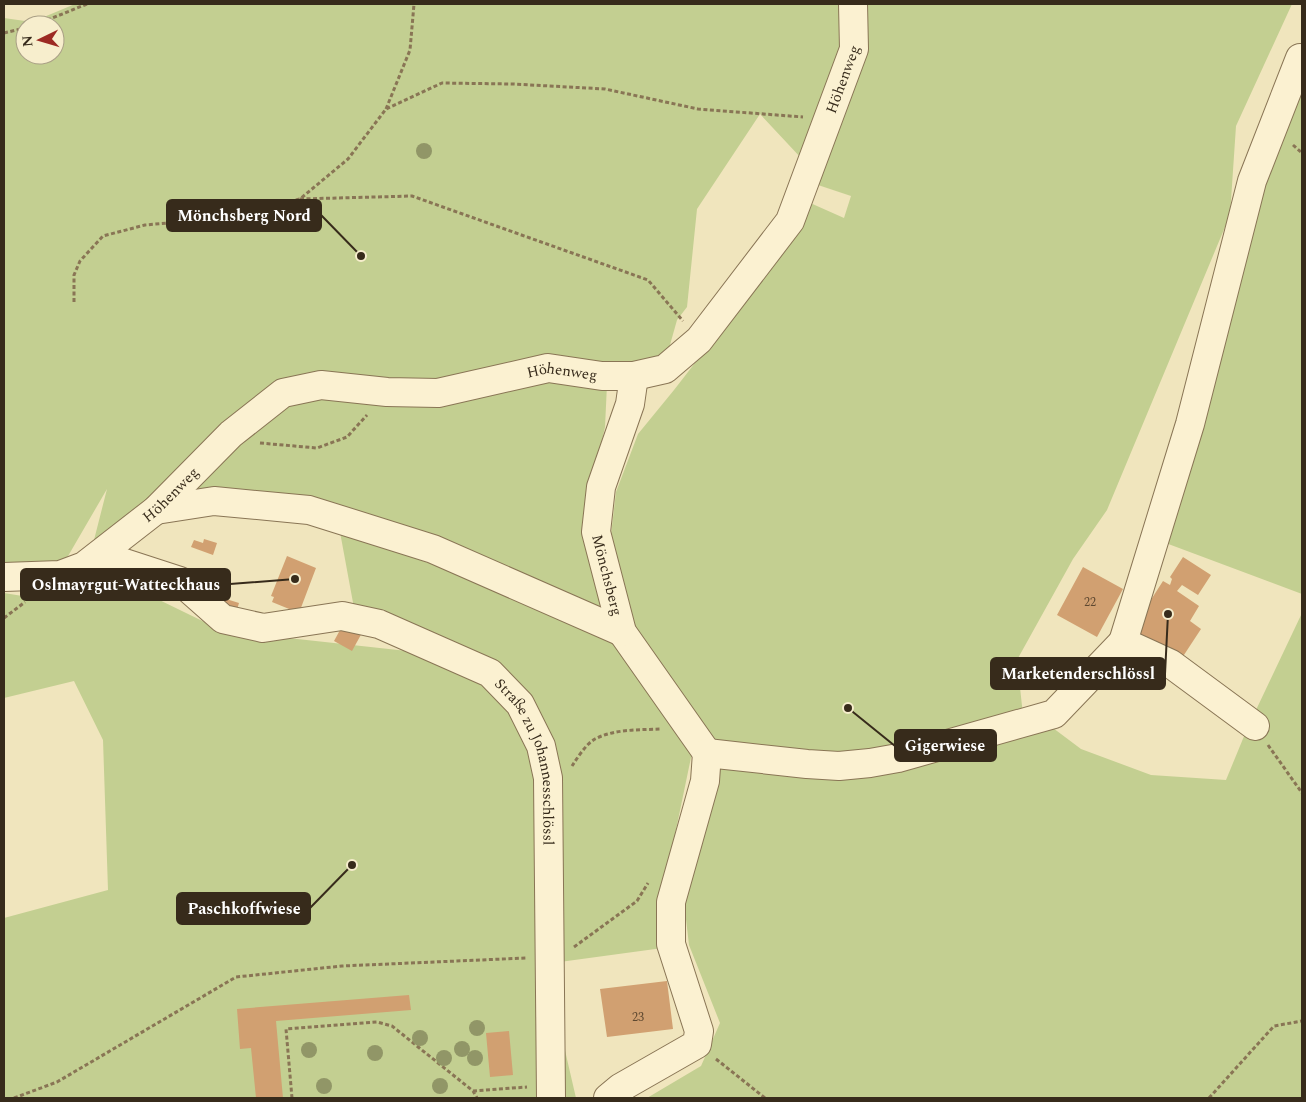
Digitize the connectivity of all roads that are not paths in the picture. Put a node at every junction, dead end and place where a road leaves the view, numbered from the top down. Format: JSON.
{"nodes":[{"id":1,"x":853,"y":4,"type":"edge"},
{"id":2,"x":1300,"y":58,"type":"dead end"},
{"id":3,"x":634,"y":376,"type":"junction"},
{"id":4,"x":156,"y":510,"type":"junction"},
{"id":5,"x":100,"y":555,"type":"junction"},
{"id":6,"x":4,"y":577,"type":"edge"},
{"id":7,"x":622,"y":632,"type":"junction"},
{"id":8,"x":1123,"y":642,"type":"junction"},
{"id":9,"x":1255,"y":726,"type":"road end"},
{"id":10,"x":707,"y":753,"type":"junction"},
{"id":11,"x":550,"y":1092,"type":"edge"},
{"id":12,"x":608,"y":1098,"type":"edge"}],
"edges":[{"from":1,"to":3,"type":"street","name":"Höhenweg"},
{"from":2,"to":8,"type":"street"},
{"from":3,"to":4,"type":"street","name":"Höhenweg"},
{"from":3,"to":7,"type":"street","name":"Mönchsberg"},
{"from":4,"to":5,"type":"street","name":"Höhenweg"},
{"from":4,"to":7,"type":"street"},
{"from":5,"to":6,"type":"street","name":"Höhenweg"},
{"from":5,"to":11,"type":"street","name":"Straße zu Johannesschlössl"},
{"from":7,"to":10,"type":"street","name":"Mönchsberg"},
{"from":8,"to":9,"type":"street"},
{"from":8,"to":10,"type":"street"},
{"from":10,"to":12,"type":"street"}]}
